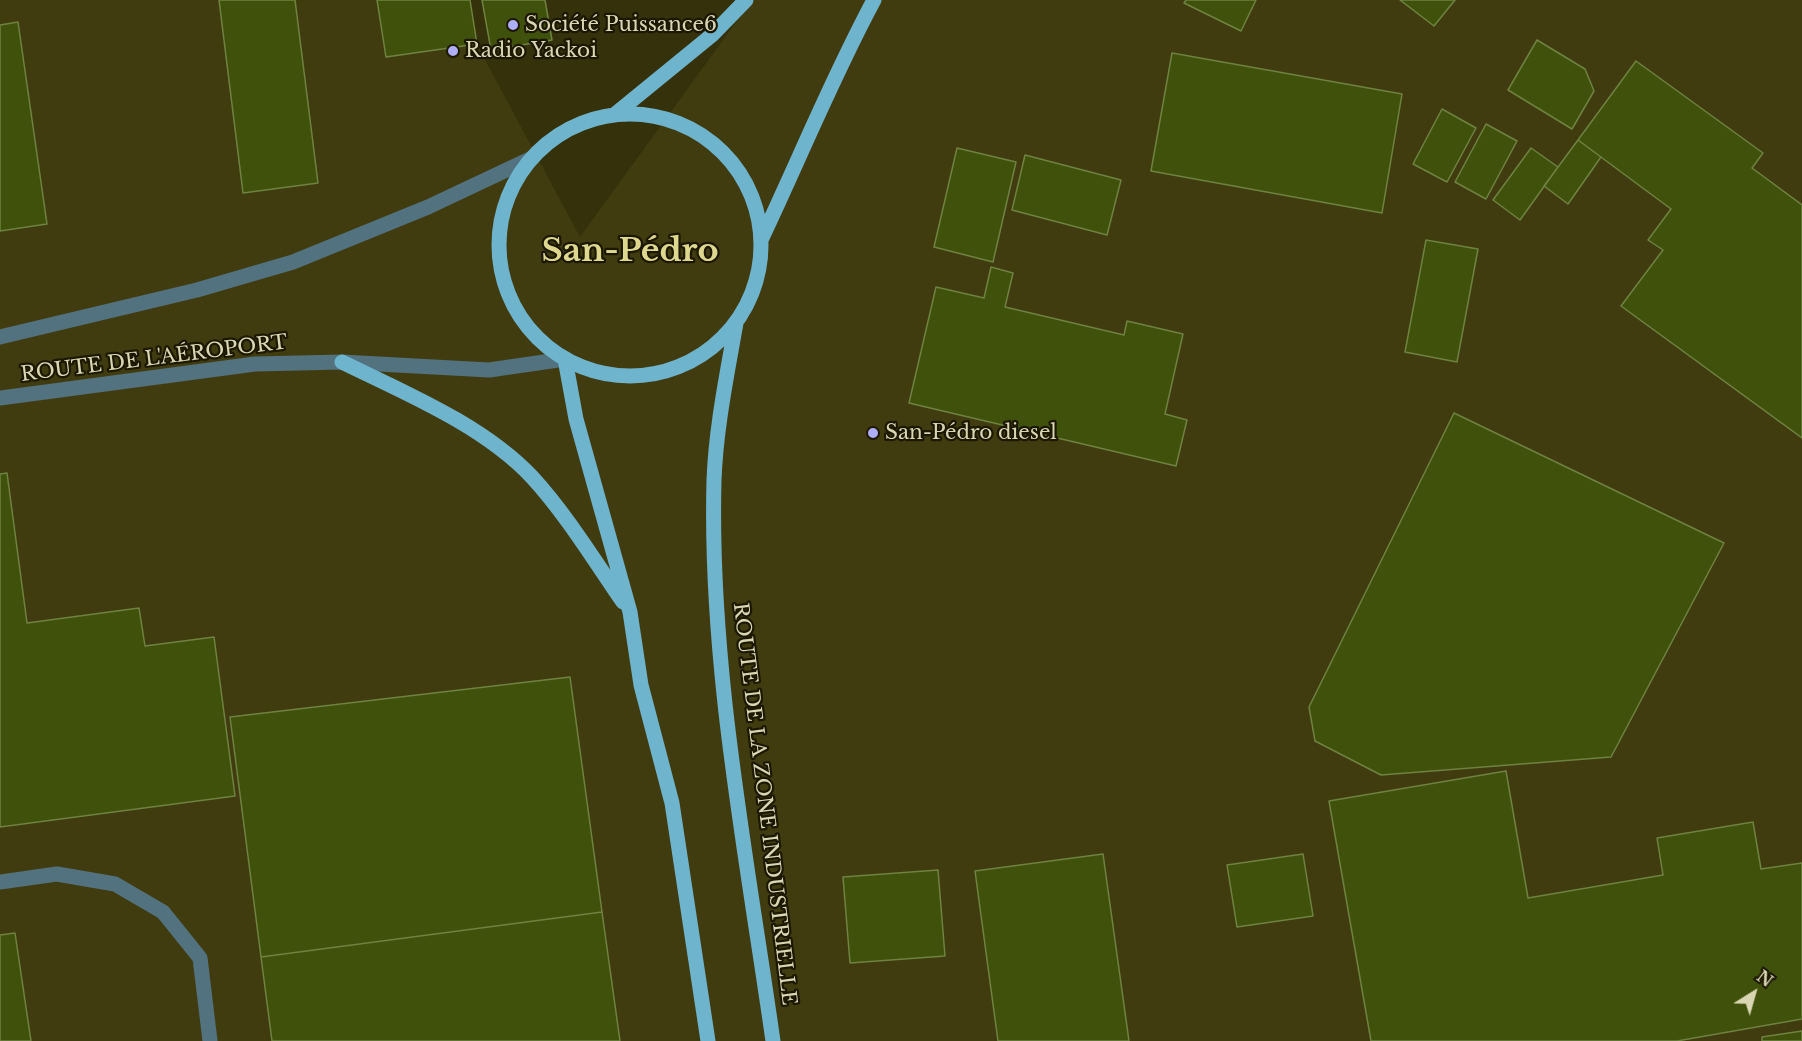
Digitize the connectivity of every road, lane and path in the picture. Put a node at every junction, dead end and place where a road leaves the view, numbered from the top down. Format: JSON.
{"nodes":[{"id":1,"x":746,"y":0,"type":"edge"},
{"id":2,"x":874,"y":0,"type":"edge"},
{"id":3,"x":614,"y":115,"type":"junction"},
{"id":4,"x":532,"y":158,"type":"junction"},
{"id":5,"x":761,"y":240,"type":"junction"},
{"id":6,"x":736,"y":323,"type":"junction"},
{"id":7,"x":0,"y":337,"type":"edge"},
{"id":8,"x":565,"y":358,"type":"junction"},
{"id":9,"x":342,"y":362,"type":"junction"},
{"id":10,"x":0,"y":398,"type":"edge"},
{"id":11,"x":630,"y":612,"type":"junction"},
{"id":12,"x":0,"y":882,"type":"edge"},
{"id":13,"x":210,"y":1041,"type":"edge"},
{"id":14,"x":708,"y":1041,"type":"edge"},
{"id":15,"x":773,"y":1041,"type":"edge"}],
"edges":[{"from":1,"to":3,"type":"main road"},
{"from":2,"to":5,"type":"main road"},
{"from":3,"to":4,"type":"main road"},
{"from":3,"to":5,"type":"main road"},
{"from":4,"to":7,"type":"street"},
{"from":4,"to":8,"type":"main road"},
{"from":5,"to":6,"type":"main road"},
{"from":6,"to":8,"type":"main road"},
{"from":6,"to":15,"type":"main road","name":"ROUTE DE LA ZONE INDUSTRIELLE"},
{"from":8,"to":9,"type":"street","name":"ROUTE DE L'AÉROPORT"},
{"from":8,"to":11,"type":"main road"},
{"from":9,"to":10,"type":"street","name":"ROUTE DE L'AÉROPORT"},
{"from":9,"to":11,"type":"main road"},
{"from":11,"to":14,"type":"main road"},
{"from":12,"to":13,"type":"street"}]}
